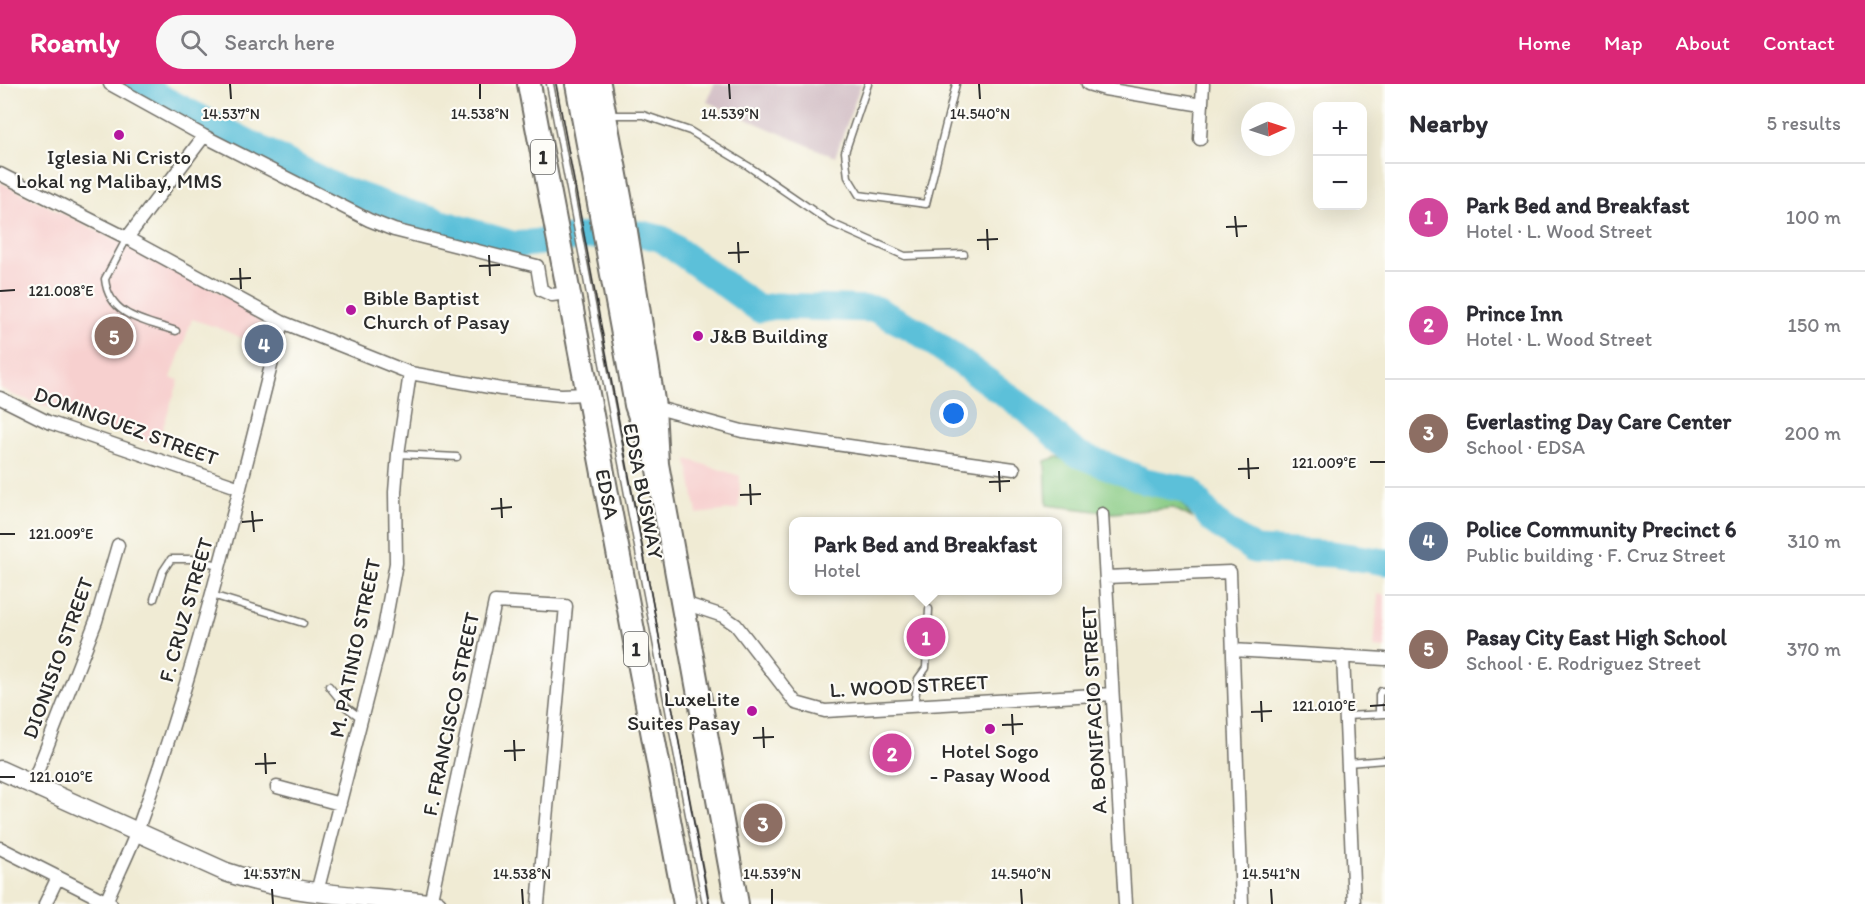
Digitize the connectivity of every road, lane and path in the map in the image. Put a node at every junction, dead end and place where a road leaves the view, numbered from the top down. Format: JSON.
{"nodes":[{"id":1,"x":110,"y":84,"type":"edge"},
{"id":2,"x":529,"y":84,"type":"edge"},
{"id":3,"x":550,"y":84,"type":"edge"},
{"id":4,"x":577,"y":84,"type":"edge"},
{"id":5,"x":599,"y":84,"type":"edge"},
{"id":6,"x":868,"y":84,"type":"edge"},
{"id":7,"x":956,"y":84,"type":"edge"},
{"id":8,"x":1088,"y":84,"type":"edge"},
{"id":9,"x":1203,"y":84,"type":"edge"},
{"id":10,"x":1202,"y":105,"type":"junction"},
{"id":11,"x":605,"y":116,"type":"junction"},
{"id":12,"x":204,"y":136,"type":"junction"},
{"id":13,"x":1200,"y":139,"type":"dead end"},
{"id":14,"x":0,"y":174,"type":"edge"},
{"id":15,"x":127,"y":238,"type":"junction"},
{"id":16,"x":964,"y":254,"type":"dead end"},
{"id":17,"x":622,"y":275,"type":"junction"},
{"id":18,"x":574,"y":290,"type":"junction"},
{"id":19,"x":282,"y":322,"type":"junction"},
{"id":20,"x":176,"y":331,"type":"dead end"},
{"id":21,"x":410,"y":373,"type":"junction"},
{"id":22,"x":588,"y":394,"type":"junction"},
{"id":23,"x":0,"y":398,"type":"edge"},
{"id":24,"x":654,"y":407,"type":"junction"},
{"id":25,"x":398,"y":454,"type":"junction"},
{"id":26,"x":457,"y":457,"type":"dead end"},
{"id":27,"x":657,"y":464,"type":"junction"},
{"id":28,"x":1014,"y":468,"type":"dead end"},
{"id":29,"x":240,"y":488,"type":"junction"},
{"id":30,"x":1102,"y":514,"type":"dead end"},
{"id":31,"x":118,"y":545,"type":"dead end"},
{"id":32,"x":219,"y":565,"type":"junction"},
{"id":33,"x":1106,"y":577,"type":"junction"},
{"id":34,"x":211,"y":595,"type":"junction"},
{"id":35,"x":154,"y":599,"type":"dead end"},
{"id":36,"x":681,"y":602,"type":"junction"},
{"id":37,"x":928,"y":609,"type":"dead end"},
{"id":38,"x":303,"y":623,"type":"dead end"},
{"id":39,"x":1233,"y":650,"type":"junction"},
{"id":40,"x":1343,"y":656,"type":"junction"},
{"id":41,"x":1385,"y":659,"type":"edge"},
{"id":42,"x":329,"y":686,"type":"dead end"},
{"id":43,"x":1385,"y":691,"type":"edge"},
{"id":44,"x":1112,"y":694,"type":"junction"},
{"id":45,"x":914,"y":706,"type":"junction"},
{"id":46,"x":1382,"y":714,"type":"edge"},
{"id":47,"x":1346,"y":716,"type":"junction"},
{"id":48,"x":361,"y":718,"type":"junction"},
{"id":49,"x":1385,"y":760,"type":"edge"},
{"id":50,"x":1348,"y":763,"type":"junction"},
{"id":51,"x":0,"y":770,"type":"edge"},
{"id":52,"x":32,"y":784,"type":"junction"},
{"id":53,"x":277,"y":787,"type":"dead end"},
{"id":54,"x":340,"y":804,"type":"junction"},
{"id":55,"x":136,"y":832,"type":"junction"},
{"id":56,"x":0,"y":848,"type":"edge"},
{"id":57,"x":58,"y":877,"type":"junction"},
{"id":58,"x":317,"y":892,"type":"junction"},
{"id":59,"x":338,"y":899,"type":"edge"},
{"id":60,"x":108,"y":903,"type":"edge"},
{"id":61,"x":430,"y":903,"type":"edge"},
{"id":62,"x":45,"y":904,"type":"edge"},
{"id":63,"x":437,"y":904,"type":"edge"},
{"id":64,"x":538,"y":904,"type":"edge"},
{"id":65,"x":685,"y":904,"type":"edge"},
{"id":66,"x":706,"y":904,"type":"edge"},
{"id":67,"x":737,"y":904,"type":"edge"},
{"id":68,"x":1125,"y":904,"type":"edge"},
{"id":69,"x":1242,"y":904,"type":"edge"},
{"id":70,"x":1354,"y":904,"type":"edge"}],
"edges":[{"from":1,"to":12,"type":"street"},
{"from":2,"to":18,"type":"highway","name":"EDSA","number":"1"},
{"from":3,"to":18,"type":"lane","name":"EDSA BUSWAY"},
{"from":4,"to":17,"type":"highway"},
{"from":5,"to":11,"type":"highway"},
{"from":6,"to":7,"type":"lane"},
{"from":8,"to":10,"type":"street"},
{"from":9,"to":10,"type":"street"},
{"from":10,"to":13,"type":"street"},
{"from":11,"to":16,"type":"lane"},
{"from":11,"to":17,"type":"highway"},
{"from":12,"to":15,"type":"street"},
{"from":12,"to":18,"type":"street"},
{"from":14,"to":15,"type":"street"},
{"from":15,"to":19,"type":"street"},
{"from":15,"to":20,"type":"lane"},
{"from":17,"to":24,"type":"highway"},
{"from":17,"to":27,"type":"highway"},
{"from":18,"to":22,"type":"highway","name":"EDSA","number":"1"},
{"from":18,"to":66,"type":"lane","name":"EDSA BUSWAY"},
{"from":19,"to":21,"type":"street"},
{"from":19,"to":29,"type":"street","name":"F. CRUZ STREET"},
{"from":21,"to":22,"type":"street"},
{"from":21,"to":25,"type":"street","name":"M. PATINIO STREET"},
{"from":22,"to":65,"type":"highway","name":"EDSA","number":"1"},
{"from":23,"to":29,"type":"street","name":"DOMINGUEZ STREET"},
{"from":24,"to":27,"type":"highway"},
{"from":24,"to":28,"type":"street"},
{"from":25,"to":26,"type":"lane"},
{"from":25,"to":48,"type":"street","name":"M. PATINIO STREET"},
{"from":27,"to":36,"type":"highway"},
{"from":29,"to":32,"type":"street","name":"F. CRUZ STREET"},
{"from":30,"to":33,"type":"street","name":"A. BONIFACIO STREET"},
{"from":31,"to":52,"type":"street","name":"DIONISIO STREET"},
{"from":32,"to":34,"type":"street","name":"F. CRUZ STREET"},
{"from":32,"to":35,"type":"lane"},
{"from":33,"to":39,"type":"street"},
{"from":33,"to":44,"type":"street","name":"A. BONIFACIO STREET"},
{"from":34,"to":38,"type":"lane"},
{"from":34,"to":55,"type":"street","name":"F. CRUZ STREET"},
{"from":36,"to":45,"type":"street","name":"L. WOOD STREET"},
{"from":36,"to":67,"type":"highway"},
{"from":37,"to":45,"type":"lane"},
{"from":39,"to":40,"type":"street"},
{"from":39,"to":69,"type":"street"},
{"from":40,"to":41,"type":"street"},
{"from":40,"to":47,"type":"street"},
{"from":42,"to":48,"type":"lane"},
{"from":43,"to":46,"type":"lane"},
{"from":44,"to":45,"type":"street","name":"L. WOOD STREET"},
{"from":44,"to":68,"type":"street","name":"A. BONIFACIO STREET"},
{"from":46,"to":47,"type":"lane"},
{"from":47,"to":50,"type":"street"},
{"from":48,"to":54,"type":"street","name":"M. PATINIO STREET"},
{"from":49,"to":50,"type":"lane"},
{"from":50,"to":70,"type":"street"},
{"from":51,"to":52,"type":"street"},
{"from":52,"to":55,"type":"street"},
{"from":53,"to":54,"type":"street"},
{"from":54,"to":58,"type":"street","name":"M. PATINIO STREET"},
{"from":55,"to":58,"type":"street"},
{"from":55,"to":60,"type":"street","name":"F. CRUZ STREET"},
{"from":56,"to":57,"type":"street"},
{"from":57,"to":60,"type":"street"},
{"from":57,"to":62,"type":"street"},
{"from":58,"to":59,"type":"street"},
{"from":59,"to":61,"type":"street"},
{"from":61,"to":63,"type":"street"},
{"from":61,"to":64,"type":"street","name":"F. FRANCISCO STREET"}]}
